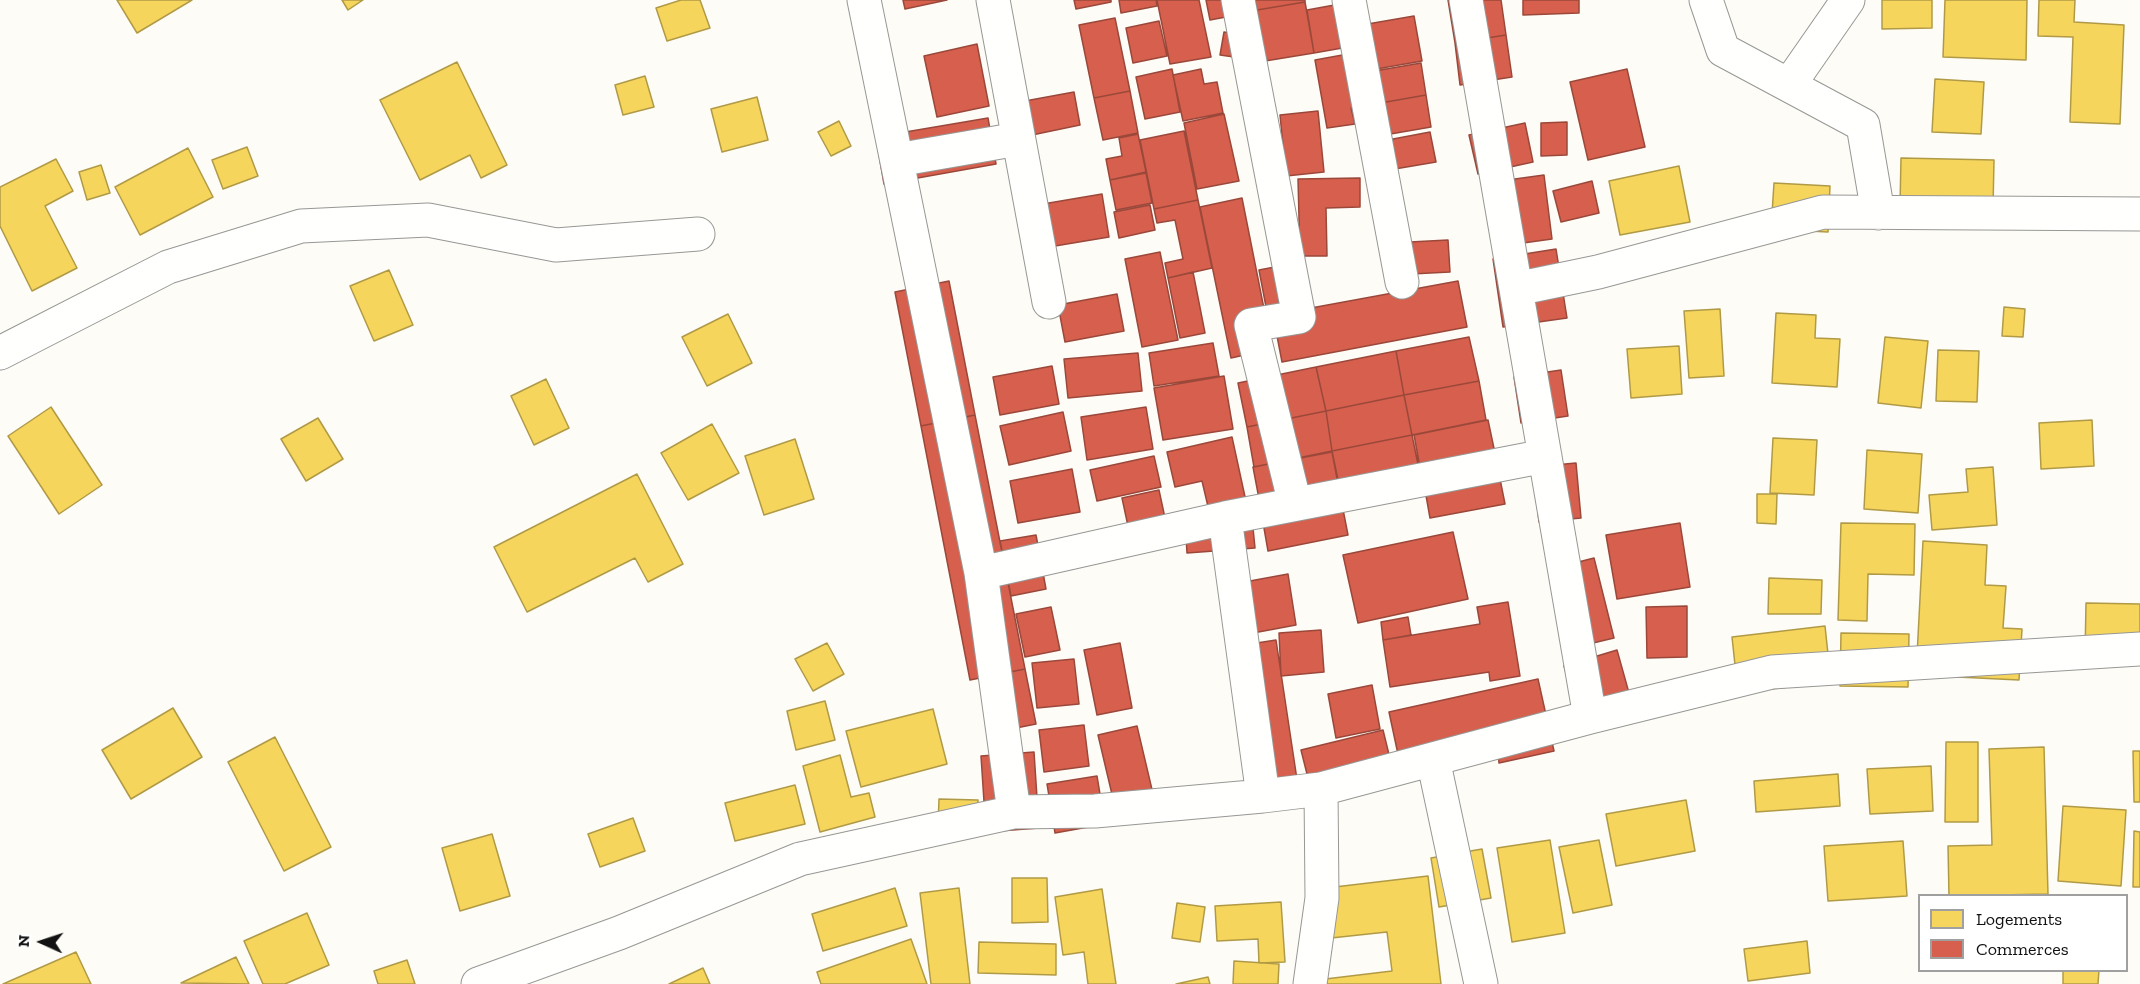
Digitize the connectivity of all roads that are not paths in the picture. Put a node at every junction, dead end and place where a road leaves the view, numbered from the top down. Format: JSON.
{"nodes":[{"id":1,"x":864,"y":0,"type":"edge"},
{"id":2,"x":993,"y":0,"type":"edge"},
{"id":3,"x":1238,"y":0,"type":"edge"},
{"id":4,"x":1349,"y":0,"type":"edge"},
{"id":5,"x":1466,"y":0,"type":"edge"},
{"id":6,"x":1706,"y":0,"type":"edge"},
{"id":7,"x":1848,"y":0,"type":"edge"},
{"id":8,"x":1789,"y":85,"type":"junction"},
{"id":9,"x":1018,"y":139,"type":"junction"},
{"id":10,"x":897,"y":160,"type":"junction"},
{"id":11,"x":1878,"y":213,"type":"junction"},
{"id":12,"x":2140,"y":214,"type":"edge"},
{"id":13,"x":698,"y":234,"type":"dead end"},
{"id":14,"x":1402,"y":282,"type":"dead end"},
{"id":15,"x":1516,"y":289,"type":"junction"},
{"id":16,"x":1049,"y":302,"type":"dead end"},
{"id":17,"x":0,"y":353,"type":"edge"},
{"id":18,"x":1545,"y":456,"type":"junction"},
{"id":19,"x":1294,"y":504,"type":"junction"},
{"id":20,"x":1225,"y":518,"type":"junction"},
{"id":21,"x":981,"y":573,"type":"junction"},
{"id":22,"x":2140,"y":649,"type":"edge"},
{"id":23,"x":1590,"y":717,"type":"junction"},
{"id":24,"x":1432,"y":759,"type":"junction"},
{"id":25,"x":1321,"y":789,"type":"junction"},
{"id":26,"x":1263,"y":796,"type":"junction"},
{"id":27,"x":1014,"y":812,"type":"junction"},
{"id":28,"x":478,"y":984,"type":"edge"},
{"id":29,"x":1310,"y":984,"type":"edge"},
{"id":30,"x":1481,"y":984,"type":"edge"}],
"edges":[{"from":1,"to":10,"type":"street"},
{"from":2,"to":9,"type":"street"},
{"from":3,"to":19,"type":"street"},
{"from":4,"to":14,"type":"street"},
{"from":5,"to":15,"type":"street"},
{"from":6,"to":8,"type":"street"},
{"from":7,"to":8,"type":"street"},
{"from":8,"to":11,"type":"street"},
{"from":9,"to":10,"type":"street"},
{"from":9,"to":16,"type":"street"},
{"from":10,"to":21,"type":"street"},
{"from":11,"to":12,"type":"street"},
{"from":11,"to":15,"type":"street"},
{"from":13,"to":17,"type":"street"},
{"from":15,"to":18,"type":"street"},
{"from":18,"to":19,"type":"street"},
{"from":18,"to":23,"type":"street"},
{"from":19,"to":20,"type":"street"},
{"from":20,"to":21,"type":"street"},
{"from":20,"to":26,"type":"street"},
{"from":21,"to":27,"type":"street"},
{"from":22,"to":23,"type":"street"},
{"from":23,"to":24,"type":"street"},
{"from":24,"to":25,"type":"street"},
{"from":24,"to":30,"type":"street"},
{"from":25,"to":26,"type":"street"},
{"from":25,"to":29,"type":"street"},
{"from":26,"to":27,"type":"street"},
{"from":27,"to":28,"type":"street"}]}
